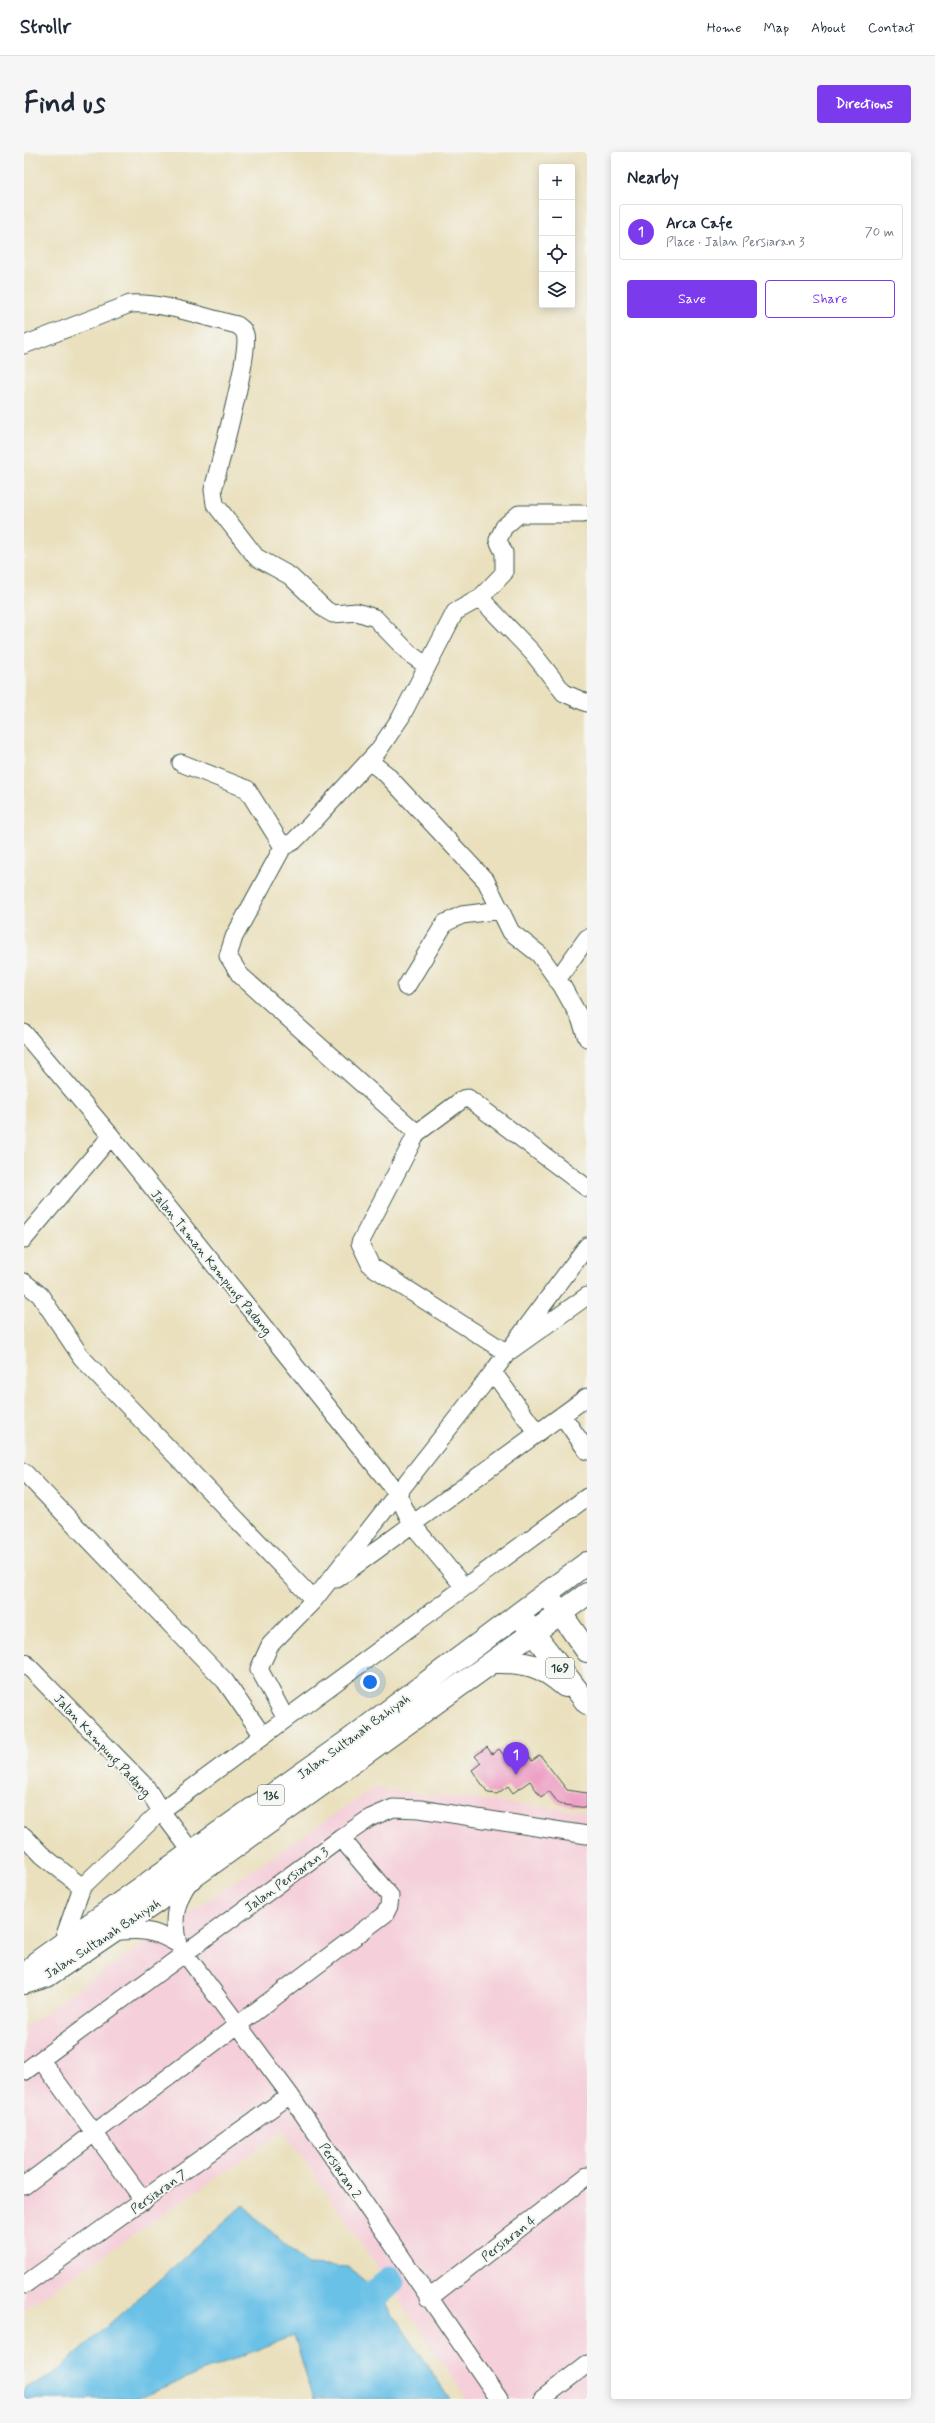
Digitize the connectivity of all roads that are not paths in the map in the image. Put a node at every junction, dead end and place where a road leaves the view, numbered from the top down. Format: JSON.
{"nodes":[{"id":1,"x":24,"y":345,"type":"edge"},
{"id":2,"x":583,"y":514,"type":"dead end"},
{"id":3,"x":480,"y":598,"type":"junction"},
{"id":4,"x":427,"y":666,"type":"junction"},
{"id":5,"x":587,"y":703,"type":"edge"},
{"id":6,"x":369,"y":761,"type":"junction"},
{"id":7,"x":181,"y":763,"type":"dead end"},
{"id":8,"x":283,"y":847,"type":"junction"},
{"id":9,"x":501,"y":910,"type":"junction"},
{"id":10,"x":587,"y":938,"type":"edge"},
{"id":11,"x":557,"y":980,"type":"junction"},
{"id":12,"x":406,"y":987,"type":"dead end"},
{"id":13,"x":24,"y":1033,"type":"edge"},
{"id":14,"x":587,"y":1038,"type":"edge"},
{"id":15,"x":417,"y":1134,"type":"junction"},
{"id":16,"x":111,"y":1136,"type":"junction"},
{"id":17,"x":587,"y":1188,"type":"edge"},
{"id":18,"x":24,"y":1239,"type":"edge"},
{"id":19,"x":587,"y":1246,"type":"edge"},
{"id":20,"x":24,"y":1282,"type":"edge"},
{"id":21,"x":587,"y":1296,"type":"edge"},
{"id":22,"x":507,"y":1353,"type":"junction"},
{"id":23,"x":493,"y":1372,"type":"junction"},
{"id":24,"x":587,"y":1397,"type":"edge"},
{"id":25,"x":562,"y":1415,"type":"junction"},
{"id":26,"x":537,"y":1433,"type":"junction"},
{"id":27,"x":587,"y":1452,"type":"edge"},
{"id":28,"x":24,"y":1472,"type":"edge"},
{"id":29,"x":396,"y":1493,"type":"junction"},
{"id":30,"x":587,"y":1497,"type":"edge"},
{"id":31,"x":412,"y":1524,"type":"junction"},
{"id":32,"x":587,"y":1563,"type":"edge"},
{"id":33,"x":464,"y":1587,"type":"junction"},
{"id":34,"x":546,"y":1593,"type":"junction"},
{"id":35,"x":318,"y":1594,"type":"junction"},
{"id":36,"x":587,"y":1594,"type":"edge"},
{"id":37,"x":561,"y":1613,"type":"junction"},
{"id":38,"x":518,"y":1614,"type":"junction"},
{"id":39,"x":533,"y":1633,"type":"junction"},
{"id":40,"x":587,"y":1651,"type":"edge"},
{"id":41,"x":24,"y":1662,"type":"edge"},
{"id":42,"x":493,"y":1662,"type":"junction"},
{"id":43,"x":587,"y":1703,"type":"edge"},
{"id":44,"x":286,"y":1719,"type":"junction"},
{"id":45,"x":263,"y":1736,"type":"junction"},
{"id":46,"x":161,"y":1811,"type":"junction"},
{"id":47,"x":587,"y":1835,"type":"edge"},
{"id":48,"x":24,"y":1836,"type":"edge"},
{"id":49,"x":341,"y":1838,"type":"junction"},
{"id":50,"x":191,"y":1851,"type":"junction"},
{"id":51,"x":193,"y":1877,"type":"junction"},
{"id":52,"x":82,"y":1887,"type":"junction"},
{"id":53,"x":111,"y":1932,"type":"junction"},
{"id":54,"x":61,"y":1946,"type":"junction"},
{"id":55,"x":181,"y":1949,"type":"junction"},
{"id":56,"x":24,"y":1980,"type":"edge"},
{"id":57,"x":239,"y":2026,"type":"junction"},
{"id":58,"x":40,"y":2060,"type":"junction"},
{"id":59,"x":24,"y":2072,"type":"edge"},
{"id":60,"x":290,"y":2095,"type":"junction"},
{"id":61,"x":94,"y":2134,"type":"junction"},
{"id":62,"x":587,"y":2176,"type":"edge"},
{"id":63,"x":24,"y":2186,"type":"edge"},
{"id":64,"x":144,"y":2201,"type":"junction"},
{"id":65,"x":24,"y":2285,"type":"edge"},
{"id":66,"x":428,"y":2299,"type":"junction"},
{"id":67,"x":587,"y":2364,"type":"edge"},
{"id":68,"x":499,"y":2399,"type":"edge"},
{"id":69,"x":542,"y":2399,"type":"edge"}],
"edges":[{"from":1,"to":4,"type":"street"},
{"from":2,"to":3,"type":"street"},
{"from":3,"to":4,"type":"street"},
{"from":3,"to":5,"type":"street"},
{"from":4,"to":6,"type":"street"},
{"from":6,"to":8,"type":"street"},
{"from":6,"to":9,"type":"street"},
{"from":7,"to":8,"type":"street"},
{"from":8,"to":15,"type":"street"},
{"from":9,"to":11,"type":"street"},
{"from":9,"to":12,"type":"street"},
{"from":10,"to":11,"type":"street"},
{"from":11,"to":14,"type":"street"},
{"from":13,"to":16,"type":"street","name":"Jalan Taman Kampung Padang"},
{"from":15,"to":17,"type":"street"},
{"from":15,"to":22,"type":"street"},
{"from":16,"to":18,"type":"street"},
{"from":16,"to":29,"type":"street","name":"Jalan Taman Kampung Padang"},
{"from":19,"to":22,"type":"street"},
{"from":20,"to":35,"type":"street"},
{"from":21,"to":22,"type":"street"},
{"from":22,"to":23,"type":"street"},
{"from":23,"to":26,"type":"street"},
{"from":23,"to":29,"type":"street"},
{"from":24,"to":25,"type":"street"},
{"from":25,"to":26,"type":"street"},
{"from":25,"to":27,"type":"street"},
{"from":26,"to":31,"type":"street"},
{"from":28,"to":45,"type":"street"},
{"from":29,"to":31,"type":"street","name":"Jalan Taman Kampung Padang"},
{"from":29,"to":35,"type":"street"},
{"from":30,"to":33,"type":"street"},
{"from":31,"to":33,"type":"street","name":"Jalan Taman Kampung Padang"},
{"from":31,"to":35,"type":"street"},
{"from":32,"to":34,"type":"main road","name":"Jalan Sultanah Bahiyah","number":"136"},
{"from":33,"to":44,"type":"street"},
{"from":34,"to":37,"type":"main road","number":"169"},
{"from":34,"to":38,"type":"main road","name":"Jalan Sultanah Bahiyah","number":"136"},
{"from":35,"to":44,"type":"street"},
{"from":36,"to":37,"type":"main road","name":"Jalan Sultanah Bahiyah","number":"136"},
{"from":37,"to":39,"type":"main road","name":"Jalan Sultanah Bahiyah","number":"136"},
{"from":37,"to":40,"type":"main road","number":"169"},
{"from":38,"to":39,"type":"main road","number":"169"},
{"from":38,"to":50,"type":"main road","name":"Jalan Sultanah Bahiyah","number":"136"},
{"from":39,"to":42,"type":"main road","name":"Jalan Sultanah Bahiyah","number":"136"},
{"from":39,"to":43,"type":"main road","number":"169"},
{"from":41,"to":46,"type":"street","name":"Jalan Kampung Padang"},
{"from":42,"to":43,"type":"main road"},
{"from":42,"to":51,"type":"main road","name":"Jalan Sultanah Bahiyah","number":"136"},
{"from":44,"to":45,"type":"street"},
{"from":45,"to":46,"type":"street"},
{"from":46,"to":50,"type":"street","name":"Jalan Kampung Padang"},
{"from":46,"to":52,"type":"street"},
{"from":47,"to":49,"type":"street","name":"Jalan Persiaran 3"},
{"from":48,"to":52,"type":"street"},
{"from":49,"to":55,"type":"street","name":"Jalan Persiaran 3"},
{"from":49,"to":57,"type":"street"},
{"from":50,"to":54,"type":"main road","name":"Jalan Sultanah Bahiyah","number":"136"},
{"from":51,"to":53,"type":"main road","name":"Jalan Sultanah Bahiyah","number":"136"},
{"from":51,"to":55,"type":"street"},
{"from":52,"to":54,"type":"street"},
{"from":53,"to":55,"type":"street"},
{"from":53,"to":56,"type":"main road","name":"Jalan Sultanah Bahiyah","number":"136"},
{"from":54,"to":56,"type":"main road","name":"Jalan Sultanah Bahiyah","number":"136"},
{"from":55,"to":57,"type":"street","name":"Persiaran 2"},
{"from":55,"to":58,"type":"street","name":"Jalan Persiaran 3"},
{"from":57,"to":60,"type":"street","name":"Persiaran 2"},
{"from":57,"to":61,"type":"street"},
{"from":58,"to":59,"type":"street","name":"Jalan Persiaran 3"},
{"from":58,"to":61,"type":"street"},
{"from":60,"to":64,"type":"street","name":"Persiaran 7"},
{"from":60,"to":66,"type":"street","name":"Persiaran 2"},
{"from":61,"to":63,"type":"street"},
{"from":61,"to":64,"type":"street"},
{"from":62,"to":66,"type":"street","name":"Persiaran 4"},
{"from":64,"to":65,"type":"street","name":"Persiaran 7"},
{"from":66,"to":68,"type":"street","name":"Persiaran 2"},
{"from":67,"to":69,"type":"street"}]}
